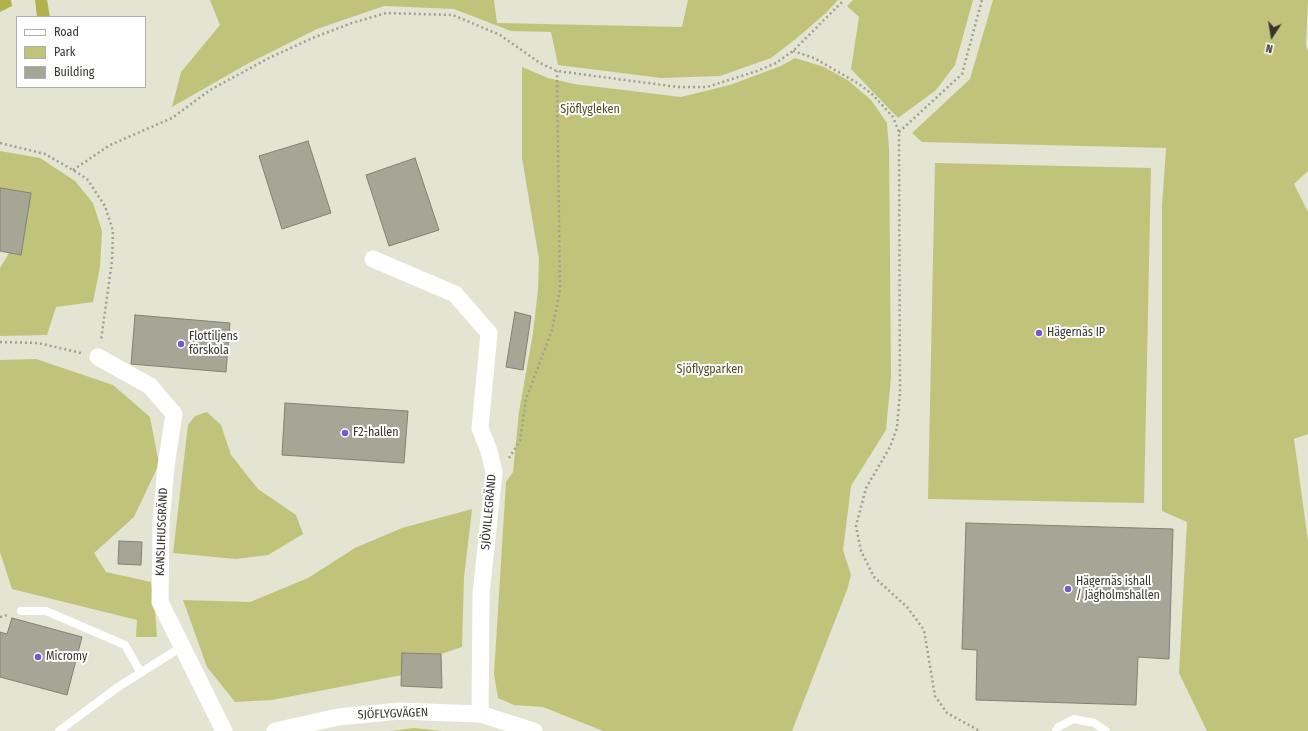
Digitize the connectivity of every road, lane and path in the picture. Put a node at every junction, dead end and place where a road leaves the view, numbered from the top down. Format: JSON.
{"nodes":[{"id":1,"x":844,"y":0,"type":"edge"},
{"id":2,"x":982,"y":0,"type":"edge"},
{"id":3,"x":793,"y":51,"type":"junction"},
{"id":4,"x":557,"y":71,"type":"junction"},
{"id":5,"x":899,"y":132,"type":"junction"},
{"id":6,"x":0,"y":143,"type":"edge"},
{"id":7,"x":73,"y":170,"type":"junction"},
{"id":8,"x":373,"y":259,"type":"dead end"},
{"id":9,"x":0,"y":342,"type":"edge"},
{"id":10,"x":98,"y":357,"type":"junction"},
{"id":11,"x":494,"y":472,"type":"junction"},
{"id":12,"x":21,"y":611,"type":"dead end"},
{"id":13,"x":183,"y":646,"type":"junction"},
{"id":14,"x":141,"y":673,"type":"junction"},
{"id":15,"x":480,"y":714,"type":"junction"},
{"id":16,"x":59,"y":731,"type":"edge"},
{"id":17,"x":224,"y":731,"type":"edge"},
{"id":18,"x":275,"y":731,"type":"edge"},
{"id":19,"x":534,"y":731,"type":"edge"},
{"id":20,"x":980,"y":731,"type":"edge"},
{"id":21,"x":1056,"y":731,"type":"edge"},
{"id":22,"x":1106,"y":731,"type":"edge"}],
"edges":[{"from":1,"to":3,"type":"path"},
{"from":2,"to":5,"type":"path"},
{"from":3,"to":4,"type":"path"},
{"from":3,"to":5,"type":"path"},
{"from":4,"to":7,"type":"path"},
{"from":4,"to":11,"type":"path"},
{"from":5,"to":20,"type":"path"},
{"from":6,"to":7,"type":"path"},
{"from":7,"to":10,"type":"path"},
{"from":8,"to":11,"type":"street","name":"SJÖVILLEGRÄND"},
{"from":9,"to":10,"type":"path"},
{"from":10,"to":13,"type":"street","name":"KANSLIHUSGRÄND"},
{"from":11,"to":15,"type":"street","name":"SJÖVILLEGRÄND"},
{"from":12,"to":14,"type":"lane"},
{"from":13,"to":14,"type":"lane"},
{"from":13,"to":17,"type":"street","name":"KANSLIHUSGRÄND"},
{"from":14,"to":16,"type":"lane"},
{"from":15,"to":18,"type":"street","name":"SJÖFLYGVÄGEN"},
{"from":15,"to":19,"type":"street","name":"SJÖFLYGVÄGEN"},
{"from":21,"to":22,"type":"lane"}]}
